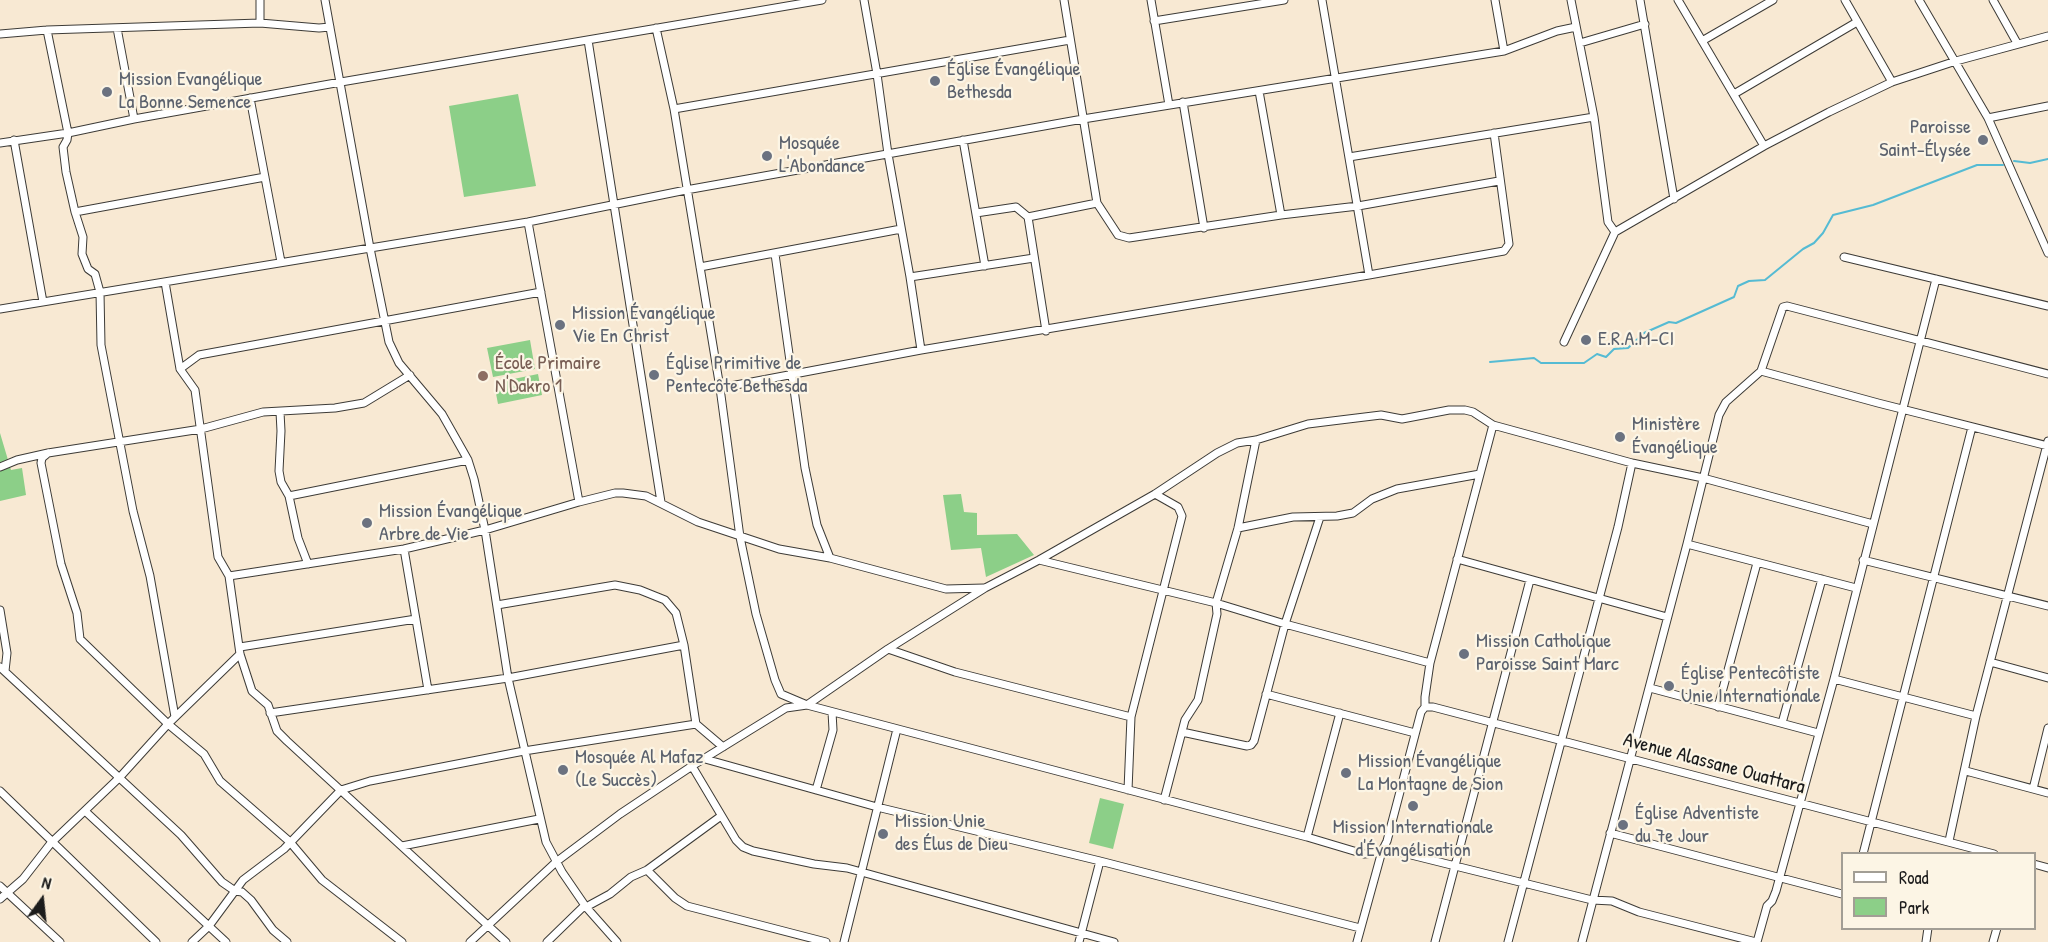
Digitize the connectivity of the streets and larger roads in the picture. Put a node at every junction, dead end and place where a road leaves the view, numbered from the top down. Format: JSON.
{"nodes":[{"id":1,"x":260,"y":0,"type":"edge"},
{"id":2,"x":325,"y":0,"type":"edge"},
{"id":3,"x":822,"y":0,"type":"edge"},
{"id":4,"x":864,"y":0,"type":"edge"},
{"id":5,"x":1064,"y":0,"type":"edge"},
{"id":6,"x":1151,"y":0,"type":"edge"},
{"id":7,"x":1284,"y":0,"type":"edge"},
{"id":8,"x":1322,"y":0,"type":"edge"},
{"id":9,"x":1495,"y":0,"type":"edge"},
{"id":10,"x":1571,"y":0,"type":"edge"},
{"id":11,"x":1678,"y":0,"type":"edge"},
{"id":12,"x":1773,"y":0,"type":"edge"},
{"id":13,"x":1845,"y":0,"type":"edge"},
{"id":14,"x":1919,"y":0,"type":"edge"},
{"id":15,"x":1993,"y":0,"type":"edge"},
{"id":16,"x":1643,"y":1,"type":"edge"},
{"id":17,"x":1154,"y":21,"type":"junction"},
{"id":18,"x":1857,"y":22,"type":"junction"},
{"id":19,"x":260,"y":23,"type":"junction"},
{"id":20,"x":1645,"y":24,"type":"junction"},
{"id":21,"x":330,"y":27,"type":"junction"},
{"id":22,"x":1576,"y":27,"type":"junction"},
{"id":23,"x":117,"y":28,"type":"junction"},
{"id":24,"x":656,"y":28,"type":"junction"},
{"id":25,"x":46,"y":30,"type":"junction"},
{"id":26,"x":0,"y":34,"type":"edge"},
{"id":27,"x":2048,"y":36,"type":"edge"},
{"id":28,"x":588,"y":40,"type":"junction"},
{"id":29,"x":1070,"y":40,"type":"junction"},
{"id":30,"x":1702,"y":41,"type":"junction"},
{"id":31,"x":2017,"y":43,"type":"junction"},
{"id":32,"x":1580,"y":44,"type":"junction"},
{"id":33,"x":1504,"y":51,"type":"junction"},
{"id":34,"x":1956,"y":61,"type":"junction"},
{"id":35,"x":878,"y":74,"type":"junction"},
{"id":36,"x":1336,"y":79,"type":"junction"},
{"id":37,"x":341,"y":82,"type":"junction"},
{"id":38,"x":1892,"y":82,"type":"junction"},
{"id":39,"x":1259,"y":91,"type":"junction"},
{"id":40,"x":1734,"y":94,"type":"junction"},
{"id":41,"x":250,"y":98,"type":"junction"},
{"id":42,"x":1183,"y":102,"type":"junction"},
{"id":43,"x":1169,"y":105,"type":"junction"},
{"id":44,"x":2048,"y":106,"type":"edge"},
{"id":45,"x":674,"y":109,"type":"junction"},
{"id":46,"x":1594,"y":117,"type":"junction"},
{"id":47,"x":1988,"y":117,"type":"junction"},
{"id":48,"x":1083,"y":118,"type":"junction"},
{"id":49,"x":134,"y":119,"type":"junction"},
{"id":50,"x":68,"y":133,"type":"junction"},
{"id":51,"x":1494,"y":133,"type":"junction"},
{"id":52,"x":14,"y":140,"type":"junction"},
{"id":53,"x":963,"y":140,"type":"junction"},
{"id":54,"x":0,"y":143,"type":"edge"},
{"id":55,"x":1764,"y":146,"type":"junction"},
{"id":56,"x":888,"y":154,"type":"junction"},
{"id":57,"x":1349,"y":157,"type":"junction"},
{"id":58,"x":265,"y":177,"type":"junction"},
{"id":59,"x":1499,"y":181,"type":"junction"},
{"id":60,"x":686,"y":190,"type":"junction"},
{"id":61,"x":1674,"y":199,"type":"junction"},
{"id":62,"x":1097,"y":203,"type":"junction"},
{"id":63,"x":615,"y":206,"type":"junction"},
{"id":64,"x":1358,"y":206,"type":"junction"},
{"id":65,"x":75,"y":212,"type":"junction"},
{"id":66,"x":976,"y":213,"type":"junction"},
{"id":67,"x":1281,"y":215,"type":"junction"},
{"id":68,"x":1028,"y":217,"type":"junction"},
{"id":69,"x":528,"y":222,"type":"junction"},
{"id":70,"x":1204,"y":228,"type":"junction"},
{"id":71,"x":900,"y":229,"type":"junction"},
{"id":72,"x":1615,"y":232,"type":"junction"},
{"id":73,"x":370,"y":248,"type":"junction"},
{"id":74,"x":2048,"y":253,"type":"edge"},
{"id":75,"x":775,"y":254,"type":"junction"},
{"id":76,"x":1844,"y":257,"type":"dead end"},
{"id":77,"x":1034,"y":258,"type":"junction"},
{"id":78,"x":281,"y":262,"type":"junction"},
{"id":79,"x":985,"y":266,"type":"junction"},
{"id":80,"x":700,"y":267,"type":"junction"},
{"id":81,"x":1369,"y":276,"type":"junction"},
{"id":82,"x":910,"y":277,"type":"junction"},
{"id":83,"x":1936,"y":279,"type":"junction"},
{"id":84,"x":165,"y":282,"type":"junction"},
{"id":85,"x":100,"y":292,"type":"junction"},
{"id":86,"x":541,"y":292,"type":"junction"},
{"id":87,"x":43,"y":302,"type":"junction"},
{"id":88,"x":2048,"y":306,"type":"edge"},
{"id":89,"x":0,"y":309,"type":"edge"},
{"id":90,"x":383,"y":320,"type":"junction"},
{"id":91,"x":1046,"y":331,"type":"junction"},
{"id":92,"x":1564,"y":342,"type":"dead end"},
{"id":93,"x":1919,"y":342,"type":"junction"},
{"id":94,"x":921,"y":350,"type":"junction"},
{"id":95,"x":180,"y":369,"type":"junction"},
{"id":96,"x":1761,"y":371,"type":"junction"},
{"id":97,"x":791,"y":374,"type":"junction"},
{"id":98,"x":2048,"y":374,"type":"edge"},
{"id":99,"x":410,"y":375,"type":"junction"},
{"id":100,"x":720,"y":387,"type":"junction"},
{"id":101,"x":1902,"y":409,"type":"junction"},
{"id":102,"x":280,"y":412,"type":"junction"},
{"id":103,"x":1493,"y":424,"type":"junction"},
{"id":104,"x":1972,"y":427,"type":"junction"},
{"id":105,"x":201,"y":429,"type":"junction"},
{"id":106,"x":1256,"y":440,"type":"junction"},
{"id":107,"x":119,"y":442,"type":"junction"},
{"id":108,"x":2048,"y":444,"type":"edge"},
{"id":109,"x":48,"y":453,"type":"junction"},
{"id":110,"x":468,"y":460,"type":"junction"},
{"id":111,"x":1632,"y":463,"type":"junction"},
{"id":112,"x":0,"y":467,"type":"edge"},
{"id":113,"x":1480,"y":474,"type":"junction"},
{"id":114,"x":1703,"y":478,"type":"junction"},
{"id":115,"x":1155,"y":494,"type":"junction"},
{"id":116,"x":289,"y":496,"type":"junction"},
{"id":117,"x":579,"y":502,"type":"junction"},
{"id":118,"x":661,"y":502,"type":"junction"},
{"id":119,"x":1320,"y":517,"type":"junction"},
{"id":120,"x":1873,"y":524,"type":"junction"},
{"id":121,"x":1238,"y":528,"type":"junction"},
{"id":122,"x":485,"y":530,"type":"junction"},
{"id":123,"x":740,"y":537,"type":"junction"},
{"id":124,"x":1687,"y":544,"type":"junction"},
{"id":125,"x":404,"y":549,"type":"junction"},
{"id":126,"x":830,"y":558,"type":"junction"},
{"id":127,"x":1040,"y":560,"type":"junction"},
{"id":128,"x":1457,"y":560,"type":"junction"},
{"id":129,"x":1863,"y":560,"type":"junction"},
{"id":130,"x":1757,"y":563,"type":"junction"},
{"id":131,"x":308,"y":564,"type":"junction"},
{"id":132,"x":229,"y":576,"type":"junction"},
{"id":133,"x":1822,"y":579,"type":"junction"},
{"id":134,"x":1934,"y":579,"type":"junction"},
{"id":135,"x":1530,"y":580,"type":"junction"},
{"id":136,"x":985,"y":588,"type":"junction"},
{"id":137,"x":1856,"y":588,"type":"junction"},
{"id":138,"x":1163,"y":591,"type":"junction"},
{"id":139,"x":2009,"y":597,"type":"junction"},
{"id":140,"x":1599,"y":598,"type":"junction"},
{"id":141,"x":1216,"y":603,"type":"junction"},
{"id":142,"x":497,"y":605,"type":"junction"},
{"id":143,"x":2048,"y":606,"type":"edge"},
{"id":144,"x":0,"y":610,"type":"edge"},
{"id":145,"x":1667,"y":617,"type":"junction"},
{"id":146,"x":416,"y":620,"type":"junction"},
{"id":147,"x":1285,"y":624,"type":"junction"},
{"id":148,"x":684,"y":645,"type":"junction"},
{"id":149,"x":888,"y":649,"type":"junction"},
{"id":150,"x":240,"y":650,"type":"junction"},
{"id":151,"x":1990,"y":662,"type":"junction"},
{"id":152,"x":1430,"y":663,"type":"junction"},
{"id":153,"x":2,"y":669,"type":"edge"},
{"id":154,"x":508,"y":678,"type":"junction"},
{"id":155,"x":2048,"y":678,"type":"edge"},
{"id":156,"x":1834,"y":679,"type":"junction"},
{"id":157,"x":1650,"y":688,"type":"junction"},
{"id":158,"x":428,"y":690,"type":"junction"},
{"id":159,"x":1266,"y":694,"type":"junction"},
{"id":160,"x":1904,"y":697,"type":"junction"},
{"id":161,"x":807,"y":705,"type":"junction"},
{"id":162,"x":1425,"y":706,"type":"junction"},
{"id":163,"x":1718,"y":707,"type":"junction"},
{"id":164,"x":270,"y":712,"type":"junction"},
{"id":165,"x":832,"y":712,"type":"junction"},
{"id":166,"x":1340,"y":713,"type":"junction"},
{"id":167,"x":1976,"y":716,"type":"junction"},
{"id":168,"x":175,"y":717,"type":"junction"},
{"id":169,"x":1131,"y":717,"type":"junction"},
{"id":170,"x":1493,"y":723,"type":"junction"},
{"id":171,"x":1782,"y":723,"type":"junction"},
{"id":172,"x":168,"y":724,"type":"junction"},
{"id":173,"x":696,"y":724,"type":"junction"},
{"id":174,"x":2048,"y":728,"type":"edge"},
{"id":175,"x":897,"y":729,"type":"junction"},
{"id":176,"x":1182,"y":732,"type":"junction"},
{"id":177,"x":1415,"y":733,"type":"junction"},
{"id":178,"x":1818,"y":734,"type":"junction"},
{"id":179,"x":1562,"y":741,"type":"junction"},
{"id":180,"x":723,"y":747,"type":"junction"},
{"id":181,"x":524,"y":751,"type":"junction"},
{"id":182,"x":705,"y":759,"type":"junction"},
{"id":183,"x":1631,"y":760,"type":"junction"},
{"id":184,"x":692,"y":766,"type":"junction"},
{"id":185,"x":1966,"y":771,"type":"junction"},
{"id":186,"x":120,"y":777,"type":"junction"},
{"id":187,"x":340,"y":789,"type":"junction"},
{"id":188,"x":2033,"y":789,"type":"junction"},
{"id":189,"x":816,"y":790,"type":"junction"},
{"id":190,"x":1128,"y":790,"type":"junction"},
{"id":191,"x":0,"y":791,"type":"edge"},
{"id":192,"x":2048,"y":793,"type":"edge"},
{"id":193,"x":1164,"y":800,"type":"junction"},
{"id":194,"x":1799,"y":803,"type":"junction"},
{"id":195,"x":877,"y":807,"type":"junction"},
{"id":196,"x":85,"y":811,"type":"junction"},
{"id":197,"x":721,"y":816,"type":"junction"},
{"id":198,"x":539,"y":819,"type":"junction"},
{"id":199,"x":1871,"y":822,"type":"junction"},
{"id":200,"x":1610,"y":833,"type":"junction"},
{"id":201,"x":1307,"y":837,"type":"junction"},
{"id":202,"x":290,"y":842,"type":"junction"},
{"id":203,"x":1948,"y":842,"type":"junction"},
{"id":204,"x":51,"y":843,"type":"junction"},
{"id":205,"x":402,"y":846,"type":"junction"},
{"id":206,"x":1382,"y":851,"type":"junction"},
{"id":207,"x":1864,"y":852,"type":"edge"},
{"id":208,"x":1986,"y":852,"type":"edge"},
{"id":209,"x":1101,"y":861,"type":"junction"},
{"id":210,"x":556,"y":862,"type":"junction"},
{"id":211,"x":1455,"y":866,"type":"junction"},
{"id":212,"x":647,"y":870,"type":"junction"},
{"id":213,"x":861,"y":872,"type":"junction"},
{"id":214,"x":1779,"y":877,"type":"junction"},
{"id":215,"x":1524,"y":884,"type":"junction"},
{"id":216,"x":0,"y":886,"type":"edge"},
{"id":217,"x":235,"y":891,"type":"junction"},
{"id":218,"x":6,"y":892,"type":"junction"},
{"id":219,"x":1841,"y":894,"type":"edge"},
{"id":220,"x":0,"y":898,"type":"edge"},
{"id":221,"x":1592,"y":900,"type":"junction"},
{"id":222,"x":586,"y":907,"type":"junction"},
{"id":223,"x":486,"y":925,"type":"junction"},
{"id":224,"x":209,"y":926,"type":"junction"},
{"id":225,"x":1360,"y":928,"type":"junction"},
{"id":226,"x":1081,"y":934,"type":"junction"},
{"id":227,"x":60,"y":942,"type":"edge"},
{"id":228,"x":156,"y":942,"type":"edge"},
{"id":229,"x":192,"y":942,"type":"edge"},
{"id":230,"x":226,"y":942,"type":"edge"},
{"id":231,"x":287,"y":942,"type":"edge"},
{"id":232,"x":402,"y":942,"type":"edge"},
{"id":233,"x":470,"y":942,"type":"edge"},
{"id":234,"x":506,"y":942,"type":"edge"},
{"id":235,"x":547,"y":942,"type":"edge"},
{"id":236,"x":617,"y":942,"type":"edge"},
{"id":237,"x":826,"y":942,"type":"edge"},
{"id":238,"x":844,"y":942,"type":"edge"},
{"id":239,"x":1079,"y":942,"type":"edge"},
{"id":240,"x":1114,"y":942,"type":"edge"},
{"id":241,"x":1357,"y":942,"type":"edge"},
{"id":242,"x":1436,"y":942,"type":"edge"},
{"id":243,"x":1508,"y":942,"type":"edge"},
{"id":244,"x":1582,"y":942,"type":"edge"},
{"id":245,"x":1757,"y":942,"type":"edge"}],
"edges":[{"from":1,"to":19,"type":"street"},
{"from":2,"to":21,"type":"street"},
{"from":3,"to":24,"type":"street"},
{"from":4,"to":35,"type":"street"},
{"from":5,"to":29,"type":"street"},
{"from":6,"to":17,"type":"street"},
{"from":7,"to":17,"type":"street"},
{"from":8,"to":36,"type":"street"},
{"from":9,"to":33,"type":"street"},
{"from":10,"to":22,"type":"street"},
{"from":11,"to":30,"type":"street"},
{"from":12,"to":30,"type":"street"},
{"from":13,"to":18,"type":"street"},
{"from":14,"to":34,"type":"street"},
{"from":15,"to":31,"type":"street"},
{"from":16,"to":20,"type":"street"},
{"from":17,"to":43,"type":"street"},
{"from":18,"to":38,"type":"street"},
{"from":18,"to":40,"type":"street"},
{"from":19,"to":21,"type":"street"},
{"from":19,"to":23,"type":"street"},
{"from":20,"to":32,"type":"street"},
{"from":20,"to":61,"type":"street"},
{"from":21,"to":37,"type":"street"},
{"from":22,"to":32,"type":"street"},
{"from":22,"to":33,"type":"street"},
{"from":23,"to":25,"type":"street"},
{"from":23,"to":49,"type":"street"},
{"from":24,"to":28,"type":"street"},
{"from":24,"to":45,"type":"street"},
{"from":25,"to":26,"type":"street"},
{"from":25,"to":50,"type":"street"},
{"from":27,"to":31,"type":"street"},
{"from":28,"to":37,"type":"street"},
{"from":28,"to":63,"type":"street"},
{"from":29,"to":35,"type":"street"},
{"from":29,"to":48,"type":"street"},
{"from":30,"to":40,"type":"street"},
{"from":31,"to":34,"type":"street"},
{"from":32,"to":46,"type":"street"},
{"from":33,"to":36,"type":"street"},
{"from":34,"to":38,"type":"street"},
{"from":34,"to":47,"type":"street"},
{"from":35,"to":45,"type":"street"},
{"from":35,"to":56,"type":"street"},
{"from":36,"to":39,"type":"street"},
{"from":36,"to":57,"type":"street"},
{"from":37,"to":41,"type":"street"},
{"from":37,"to":73,"type":"street"},
{"from":38,"to":55,"type":"street"},
{"from":39,"to":42,"type":"street"},
{"from":39,"to":67,"type":"street"},
{"from":40,"to":55,"type":"street"},
{"from":41,"to":49,"type":"street"},
{"from":41,"to":58,"type":"street"},
{"from":42,"to":43,"type":"street"},
{"from":42,"to":70,"type":"street"},
{"from":43,"to":48,"type":"street"},
{"from":44,"to":47,"type":"street"},
{"from":45,"to":60,"type":"street"},
{"from":46,"to":51,"type":"street"},
{"from":46,"to":72,"type":"street"},
{"from":47,"to":74,"type":"street"},
{"from":48,"to":53,"type":"street"},
{"from":48,"to":62,"type":"street"},
{"from":49,"to":50,"type":"street"},
{"from":50,"to":52,"type":"street"},
{"from":50,"to":65,"type":"street"},
{"from":51,"to":57,"type":"street"},
{"from":51,"to":59,"type":"street"},
{"from":52,"to":54,"type":"street"},
{"from":52,"to":87,"type":"street"},
{"from":53,"to":56,"type":"street"},
{"from":53,"to":66,"type":"street"},
{"from":55,"to":61,"type":"street"},
{"from":56,"to":60,"type":"street"},
{"from":56,"to":71,"type":"street"},
{"from":57,"to":64,"type":"street"},
{"from":58,"to":65,"type":"street"},
{"from":58,"to":78,"type":"street"},
{"from":59,"to":64,"type":"street"},
{"from":59,"to":81,"type":"street"},
{"from":60,"to":63,"type":"street"},
{"from":60,"to":80,"type":"street"},
{"from":61,"to":72,"type":"street"},
{"from":62,"to":68,"type":"street"},
{"from":62,"to":70,"type":"street"},
{"from":63,"to":69,"type":"street"},
{"from":63,"to":118,"type":"street"},
{"from":64,"to":67,"type":"street"},
{"from":64,"to":81,"type":"street"},
{"from":65,"to":85,"type":"street"},
{"from":66,"to":68,"type":"street"},
{"from":66,"to":79,"type":"street"},
{"from":67,"to":70,"type":"street"},
{"from":68,"to":77,"type":"street"},
{"from":69,"to":73,"type":"street"},
{"from":69,"to":86,"type":"street"},
{"from":71,"to":75,"type":"street"},
{"from":71,"to":82,"type":"street"},
{"from":72,"to":92,"type":"street"},
{"from":73,"to":78,"type":"street"},
{"from":73,"to":90,"type":"street"},
{"from":75,"to":80,"type":"street"},
{"from":75,"to":97,"type":"street"},
{"from":76,"to":83,"type":"street"},
{"from":77,"to":79,"type":"street"},
{"from":77,"to":91,"type":"street"},
{"from":78,"to":84,"type":"street"},
{"from":79,"to":82,"type":"street"},
{"from":80,"to":100,"type":"street"},
{"from":81,"to":91,"type":"street"},
{"from":82,"to":94,"type":"street"},
{"from":83,"to":88,"type":"street"},
{"from":83,"to":93,"type":"street"},
{"from":84,"to":85,"type":"street"},
{"from":84,"to":95,"type":"street"},
{"from":85,"to":87,"type":"street"},
{"from":85,"to":107,"type":"street"},
{"from":86,"to":90,"type":"street"},
{"from":86,"to":117,"type":"street"},
{"from":87,"to":89,"type":"street"},
{"from":90,"to":95,"type":"street"},
{"from":90,"to":99,"type":"street"},
{"from":91,"to":94,"type":"street"},
{"from":93,"to":96,"type":"street"},
{"from":93,"to":98,"type":"street"},
{"from":93,"to":101,"type":"street"},
{"from":94,"to":97,"type":"street"},
{"from":95,"to":105,"type":"street"},
{"from":96,"to":101,"type":"street"},
{"from":96,"to":114,"type":"street"},
{"from":97,"to":100,"type":"street"},
{"from":97,"to":126,"type":"street"},
{"from":99,"to":102,"type":"street"},
{"from":99,"to":110,"type":"street"},
{"from":100,"to":123,"type":"street"},
{"from":101,"to":104,"type":"street"},
{"from":101,"to":120,"type":"street"},
{"from":102,"to":105,"type":"street"},
{"from":102,"to":116,"type":"street"},
{"from":103,"to":106,"type":"street"},
{"from":103,"to":111,"type":"street"},
{"from":103,"to":113,"type":"street"},
{"from":104,"to":108,"type":"street"},
{"from":104,"to":134,"type":"street"},
{"from":105,"to":107,"type":"street"},
{"from":105,"to":132,"type":"street"},
{"from":106,"to":115,"type":"street"},
{"from":106,"to":121,"type":"street"},
{"from":107,"to":109,"type":"street"},
{"from":107,"to":168,"type":"street"},
{"from":108,"to":139,"type":"street"},
{"from":109,"to":112,"type":"street"},
{"from":109,"to":172,"type":"street"},
{"from":110,"to":116,"type":"street"},
{"from":110,"to":122,"type":"street"},
{"from":111,"to":114,"type":"street"},
{"from":111,"to":140,"type":"street"},
{"from":113,"to":119,"type":"street"},
{"from":113,"to":128,"type":"street"},
{"from":114,"to":120,"type":"street"},
{"from":114,"to":124,"type":"street"},
{"from":115,"to":127,"type":"street"},
{"from":115,"to":138,"type":"street"},
{"from":116,"to":131,"type":"street"},
{"from":117,"to":118,"type":"street"},
{"from":117,"to":122,"type":"street"},
{"from":118,"to":123,"type":"street"},
{"from":119,"to":121,"type":"street"},
{"from":119,"to":147,"type":"street"},
{"from":120,"to":129,"type":"street"},
{"from":121,"to":141,"type":"street"},
{"from":122,"to":125,"type":"street"},
{"from":122,"to":142,"type":"street"},
{"from":123,"to":126,"type":"street"},
{"from":123,"to":161,"type":"street"},
{"from":124,"to":130,"type":"street"},
{"from":124,"to":145,"type":"street"},
{"from":125,"to":131,"type":"street"},
{"from":125,"to":146,"type":"street"},
{"from":126,"to":136,"type":"street"},
{"from":127,"to":136,"type":"street"},
{"from":127,"to":138,"type":"street"},
{"from":128,"to":135,"type":"street"},
{"from":128,"to":152,"type":"street"},
{"from":129,"to":134,"type":"street"},
{"from":129,"to":137,"type":"street"},
{"from":130,"to":133,"type":"street"},
{"from":130,"to":163,"type":"street"},
{"from":131,"to":132,"type":"street"},
{"from":132,"to":150,"type":"street"},
{"from":133,"to":137,"type":"street"},
{"from":133,"to":171,"type":"street"},
{"from":134,"to":139,"type":"street"},
{"from":134,"to":160,"type":"street"},
{"from":135,"to":140,"type":"street"},
{"from":135,"to":170,"type":"street"},
{"from":136,"to":149,"type":"street"},
{"from":137,"to":156,"type":"street"},
{"from":138,"to":141,"type":"street"},
{"from":138,"to":169,"type":"street"},
{"from":139,"to":143,"type":"street"},
{"from":139,"to":151,"type":"street"},
{"from":140,"to":145,"type":"street"},
{"from":140,"to":179,"type":"street"},
{"from":141,"to":147,"type":"street"},
{"from":141,"to":176,"type":"street"},
{"from":142,"to":148,"type":"street"},
{"from":142,"to":154,"type":"street"},
{"from":144,"to":153,"type":"street"},
{"from":145,"to":157,"type":"street"},
{"from":146,"to":150,"type":"street"},
{"from":146,"to":158,"type":"street"},
{"from":147,"to":152,"type":"street"},
{"from":147,"to":159,"type":"street"},
{"from":148,"to":154,"type":"street"},
{"from":148,"to":173,"type":"street"},
{"from":149,"to":161,"type":"street"},
{"from":149,"to":169,"type":"street"},
{"from":150,"to":164,"type":"street"},
{"from":150,"to":168,"type":"street"},
{"from":151,"to":155,"type":"street"},
{"from":151,"to":167,"type":"street"},
{"from":152,"to":162,"type":"street"},
{"from":153,"to":186,"type":"street"},
{"from":154,"to":158,"type":"street"},
{"from":154,"to":181,"type":"street"},
{"from":156,"to":160,"type":"street"},
{"from":156,"to":178,"type":"street"},
{"from":157,"to":163,"type":"street"},
{"from":157,"to":183,"type":"street"},
{"from":158,"to":164,"type":"street"},
{"from":159,"to":166,"type":"street"},
{"from":159,"to":176,"type":"street"},
{"from":160,"to":167,"type":"street"},
{"from":160,"to":199,"type":"street"},
{"from":161,"to":165,"type":"street"},
{"from":161,"to":180,"type":"street"},
{"from":162,"to":170,"type":"street","name":"Avenue Alassane Ouattara"},
{"from":162,"to":177,"type":"street"},
{"from":163,"to":171,"type":"street"},
{"from":164,"to":187,"type":"street"},
{"from":165,"to":175,"type":"street"},
{"from":165,"to":189,"type":"street"},
{"from":166,"to":177,"type":"street"},
{"from":166,"to":201,"type":"street"},
{"from":167,"to":185,"type":"street"},
{"from":168,"to":172,"type":"street"},
{"from":169,"to":190,"type":"street"},
{"from":170,"to":179,"type":"street","name":"Avenue Alassane Ouattara"},
{"from":170,"to":211,"type":"street"},
{"from":171,"to":178,"type":"street"},
{"from":172,"to":186,"type":"street"},
{"from":172,"to":202,"type":"street"},
{"from":173,"to":180,"type":"street"},
{"from":173,"to":181,"type":"street"},
{"from":174,"to":188,"type":"street"},
{"from":175,"to":190,"type":"street"},
{"from":175,"to":195,"type":"street"},
{"from":176,"to":193,"type":"street"},
{"from":177,"to":206,"type":"street"},
{"from":178,"to":194,"type":"street"},
{"from":179,"to":183,"type":"street","name":"Avenue Alassane Ouattara"},
{"from":179,"to":215,"type":"street"},
{"from":180,"to":182,"type":"street"},
{"from":181,"to":187,"type":"street"},
{"from":181,"to":198,"type":"street"},
{"from":182,"to":184,"type":"street"},
{"from":182,"to":189,"type":"street"},
{"from":183,"to":194,"type":"street","name":"Avenue Alassane Ouattara"},
{"from":183,"to":200,"type":"street"},
{"from":184,"to":197,"type":"street"},
{"from":184,"to":210,"type":"street"},
{"from":185,"to":188,"type":"street"},
{"from":185,"to":203,"type":"street"},
{"from":186,"to":196,"type":"street"},
{"from":186,"to":217,"type":"street"},
{"from":187,"to":202,"type":"street"},
{"from":187,"to":205,"type":"street"},
{"from":188,"to":192,"type":"street"},
{"from":189,"to":195,"type":"street"},
{"from":190,"to":193,"type":"street"},
{"from":191,"to":204,"type":"street"},
{"from":193,"to":201,"type":"street"},
{"from":194,"to":199,"type":"street","name":"Avenue Alassane Ouattara"},
{"from":194,"to":214,"type":"street"},
{"from":195,"to":209,"type":"street"},
{"from":195,"to":213,"type":"street"},
{"from":196,"to":204,"type":"street"},
{"from":196,"to":224,"type":"street"},
{"from":197,"to":212,"type":"street"},
{"from":197,"to":213,"type":"street"},
{"from":198,"to":205,"type":"street"},
{"from":198,"to":210,"type":"street"},
{"from":199,"to":203,"type":"street","name":"Avenue Alassane Ouattara"},
{"from":199,"to":207,"type":"street"},
{"from":200,"to":214,"type":"street"},
{"from":200,"to":221,"type":"street"},
{"from":201,"to":206,"type":"street"},
{"from":202,"to":217,"type":"street"},
{"from":202,"to":232,"type":"street"},
{"from":203,"to":208,"type":"street","name":"Avenue Alassane Ouattara"},
{"from":204,"to":218,"type":"street"},
{"from":204,"to":228,"type":"street"},
{"from":205,"to":223,"type":"street"},
{"from":206,"to":211,"type":"street"},
{"from":206,"to":225,"type":"street"},
{"from":209,"to":225,"type":"street"},
{"from":209,"to":226,"type":"street"},
{"from":210,"to":222,"type":"street"},
{"from":210,"to":223,"type":"street"},
{"from":211,"to":215,"type":"street"},
{"from":211,"to":242,"type":"street"},
{"from":212,"to":222,"type":"street"},
{"from":212,"to":237,"type":"street"},
{"from":213,"to":226,"type":"street"},
{"from":213,"to":238,"type":"street"},
{"from":214,"to":219,"type":"street"},
{"from":214,"to":245,"type":"street"},
{"from":215,"to":221,"type":"street"},
{"from":215,"to":243,"type":"street"},
{"from":216,"to":218,"type":"street"},
{"from":217,"to":224,"type":"street"},
{"from":217,"to":231,"type":"street"},
{"from":218,"to":220,"type":"street"},
{"from":218,"to":227,"type":"street"},
{"from":221,"to":244,"type":"street"},
{"from":221,"to":245,"type":"street"},
{"from":222,"to":235,"type":"street"},
{"from":222,"to":236,"type":"street"},
{"from":223,"to":233,"type":"street"},
{"from":223,"to":234,"type":"street"},
{"from":224,"to":229,"type":"street"},
{"from":224,"to":230,"type":"street"},
{"from":225,"to":241,"type":"street"},
{"from":226,"to":239,"type":"street"},
{"from":226,"to":240,"type":"street"}]}
